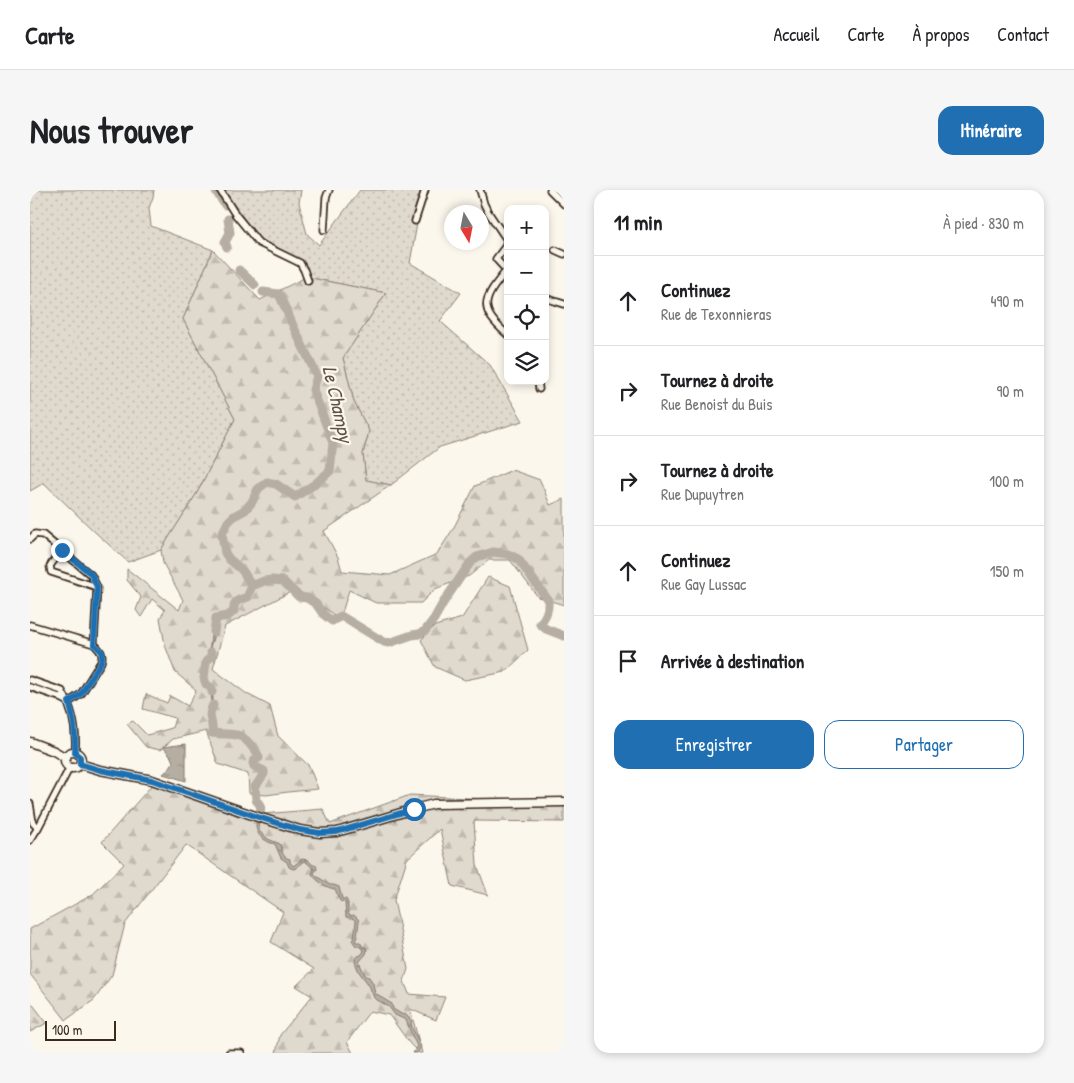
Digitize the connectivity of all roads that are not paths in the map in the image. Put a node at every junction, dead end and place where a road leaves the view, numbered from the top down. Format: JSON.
{"nodes":[{"id":1,"x":220,"y":190,"type":"edge"},
{"id":2,"x":329,"y":190,"type":"edge"},
{"id":3,"x":425,"y":190,"type":"edge"},
{"id":4,"x":480,"y":190,"type":"edge"},
{"id":5,"x":550,"y":190,"type":"edge"},
{"id":6,"x":564,"y":204,"type":"edge"},
{"id":7,"x":415,"y":222,"type":"dead end"},
{"id":8,"x":324,"y":230,"type":"dead end"},
{"id":9,"x":555,"y":250,"type":"dead end"},
{"id":10,"x":564,"y":254,"type":"edge"},
{"id":11,"x":504,"y":268,"type":"edge"},
{"id":12,"x":504,"y":275,"type":"edge"},
{"id":13,"x":308,"y":281,"type":"dead end"},
{"id":14,"x":549,"y":299,"type":"edge"},
{"id":15,"x":564,"y":304,"type":"edge"},
{"id":16,"x":504,"y":332,"type":"edge"},
{"id":17,"x":539,"y":385,"type":"edge"},
{"id":18,"x":540,"y":390,"type":"dead end"},
{"id":19,"x":30,"y":539,"type":"edge"},
{"id":20,"x":62,"y":550,"type":"junction"},
{"id":21,"x":97,"y":587,"type":"junction"},
{"id":22,"x":30,"y":625,"type":"edge"},
{"id":23,"x":94,"y":644,"type":"junction"},
{"id":24,"x":30,"y":680,"type":"edge"},
{"id":25,"x":30,"y":687,"type":"edge"},
{"id":26,"x":69,"y":702,"type":"junction"},
{"id":27,"x":30,"y":742,"type":"edge"},
{"id":28,"x":75,"y":753,"type":"junction"},
{"id":29,"x":66,"y":758,"type":"junction"},
{"id":30,"x":80,"y":764,"type":"junction"},
{"id":31,"x":70,"y":767,"type":"junction"},
{"id":32,"x":564,"y":802,"type":"edge"},
{"id":33,"x":30,"y":804,"type":"edge"},
{"id":34,"x":38,"y":828,"type":"junction"},
{"id":35,"x":30,"y":840,"type":"edge"},
{"id":36,"x":229,"y":1053,"type":"edge"},
{"id":37,"x":241,"y":1053,"type":"edge"}],
"edges":[{"from":1,"to":13,"type":"street"},
{"from":2,"to":8,"type":"street"},
{"from":3,"to":7,"type":"street"},
{"from":4,"to":11,"type":"street"},
{"from":5,"to":6,"type":"street"},
{"from":9,"to":10,"type":"street"},
{"from":12,"to":16,"type":"street"},
{"from":14,"to":15,"type":"street"},
{"from":17,"to":18,"type":"street"},
{"from":19,"to":20,"type":"street"},
{"from":20,"to":21,"type":"street"},
{"from":20,"to":21,"type":"street"},
{"from":21,"to":23,"type":"street"},
{"from":22,"to":23,"type":"street"},
{"from":23,"to":26,"type":"street"},
{"from":24,"to":26,"type":"street"},
{"from":25,"to":26,"type":"street"},
{"from":26,"to":28,"type":"street"},
{"from":27,"to":29,"type":"main road"},
{"from":28,"to":29,"type":"main road"},
{"from":28,"to":30,"type":"main road"},
{"from":29,"to":31,"type":"main road"},
{"from":30,"to":31,"type":"main road"},
{"from":30,"to":32,"type":"main road"},
{"from":31,"to":34,"type":"street"},
{"from":33,"to":34,"type":"street"},
{"from":34,"to":35,"type":"street"},
{"from":36,"to":37,"type":"street"}]}
